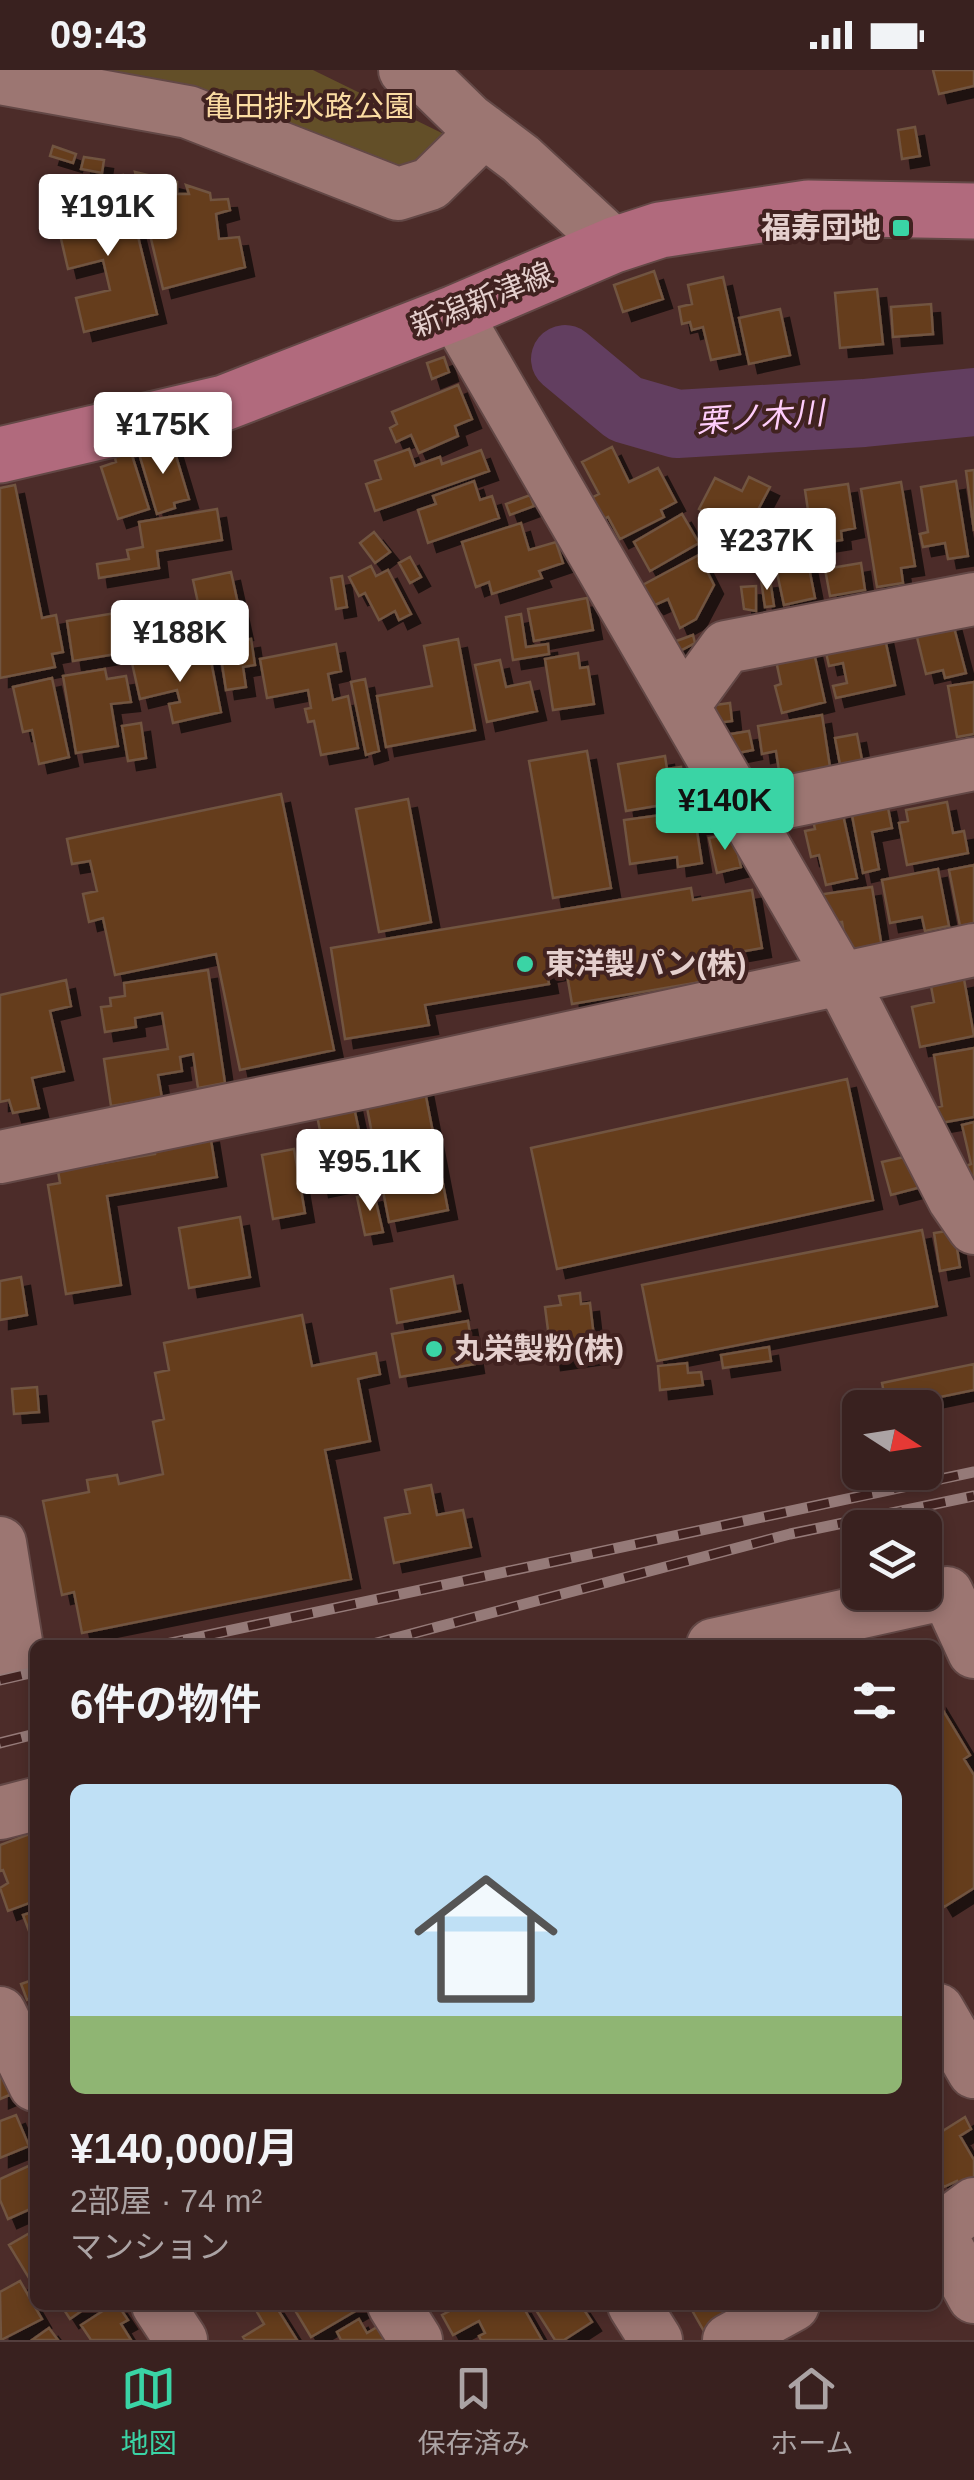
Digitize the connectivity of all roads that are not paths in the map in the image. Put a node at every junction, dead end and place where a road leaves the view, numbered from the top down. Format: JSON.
{"nodes":[{"id":1,"x":404,"y":70,"type":"edge"},
{"id":2,"x":0,"y":78,"type":"edge"},
{"id":3,"x":484,"y":131,"type":"junction"},
{"id":4,"x":974,"y":211,"type":"edge"},
{"id":5,"x":614,"y":245,"type":"junction"},
{"id":6,"x":455,"y":312,"type":"junction"},
{"id":7,"x":0,"y":454,"type":"edge"},
{"id":8,"x":974,"y":599,"type":"edge"},
{"id":9,"x":683,"y":706,"type":"junction"},
{"id":10,"x":974,"y":764,"type":"edge"},
{"id":11,"x":742,"y":811,"type":"junction"},
{"id":12,"x":974,"y":950,"type":"edge"},
{"id":13,"x":841,"y":980,"type":"junction"},
{"id":14,"x":0,"y":1157,"type":"edge"},
{"id":15,"x":967,"y":1207,"type":"edge"},
{"id":16,"x":0,"y":1543,"type":"edge"},
{"id":17,"x":745,"y":1640,"type":"edge"},
{"id":18,"x":0,"y":1652,"type":"edge"},
{"id":19,"x":974,"y":1652,"type":"edge"},
{"id":20,"x":30,"y":1805,"type":"edge"},
{"id":21,"x":0,"y":1813,"type":"edge"},
{"id":22,"x":0,"y":2012,"type":"edge"},
{"id":23,"x":942,"y":2017,"type":"edge"},
{"id":24,"x":974,"y":2072,"type":"edge"},
{"id":25,"x":30,"y":2075,"type":"edge"},
{"id":26,"x":974,"y":2204,"type":"edge"},
{"id":27,"x":942,"y":2228,"type":"edge"},
{"id":28,"x":942,"y":2238,"type":"edge"},
{"id":29,"x":974,"y":2297,"type":"edge"},
{"id":30,"x":161,"y":2310,"type":"edge"},
{"id":31,"x":397,"y":2310,"type":"edge"},
{"id":32,"x":637,"y":2310,"type":"edge"},
{"id":33,"x":784,"y":2310,"type":"edge"},
{"id":34,"x":181,"y":2340,"type":"edge"},
{"id":35,"x":416,"y":2340,"type":"edge"},
{"id":36,"x":656,"y":2340,"type":"edge"},
{"id":37,"x":728,"y":2340,"type":"edge"}],
"edges":[{"from":1,"to":3,"type":"street"},
{"from":2,"to":3,"type":"street"},
{"from":3,"to":5,"type":"street"},
{"from":4,"to":5,"type":"main road","name":"新潟新津線"},
{"from":5,"to":6,"type":"main road","name":"新潟新津線"},
{"from":6,"to":7,"type":"main road","name":"新潟新津線"},
{"from":6,"to":9,"type":"street"},
{"from":8,"to":9,"type":"street"},
{"from":9,"to":11,"type":"street"},
{"from":10,"to":11,"type":"street"},
{"from":11,"to":13,"type":"street"},
{"from":12,"to":13,"type":"street"},
{"from":13,"to":14,"type":"street"},
{"from":13,"to":15,"type":"street"},
{"from":16,"to":18,"type":"street"},
{"from":17,"to":19,"type":"street"},
{"from":20,"to":21,"type":"street"},
{"from":22,"to":25,"type":"street"},
{"from":23,"to":24,"type":"street"},
{"from":26,"to":27,"type":"street"},
{"from":28,"to":29,"type":"street"},
{"from":30,"to":34,"type":"street"},
{"from":31,"to":35,"type":"street"},
{"from":32,"to":36,"type":"street"},
{"from":33,"to":37,"type":"street"}]}
